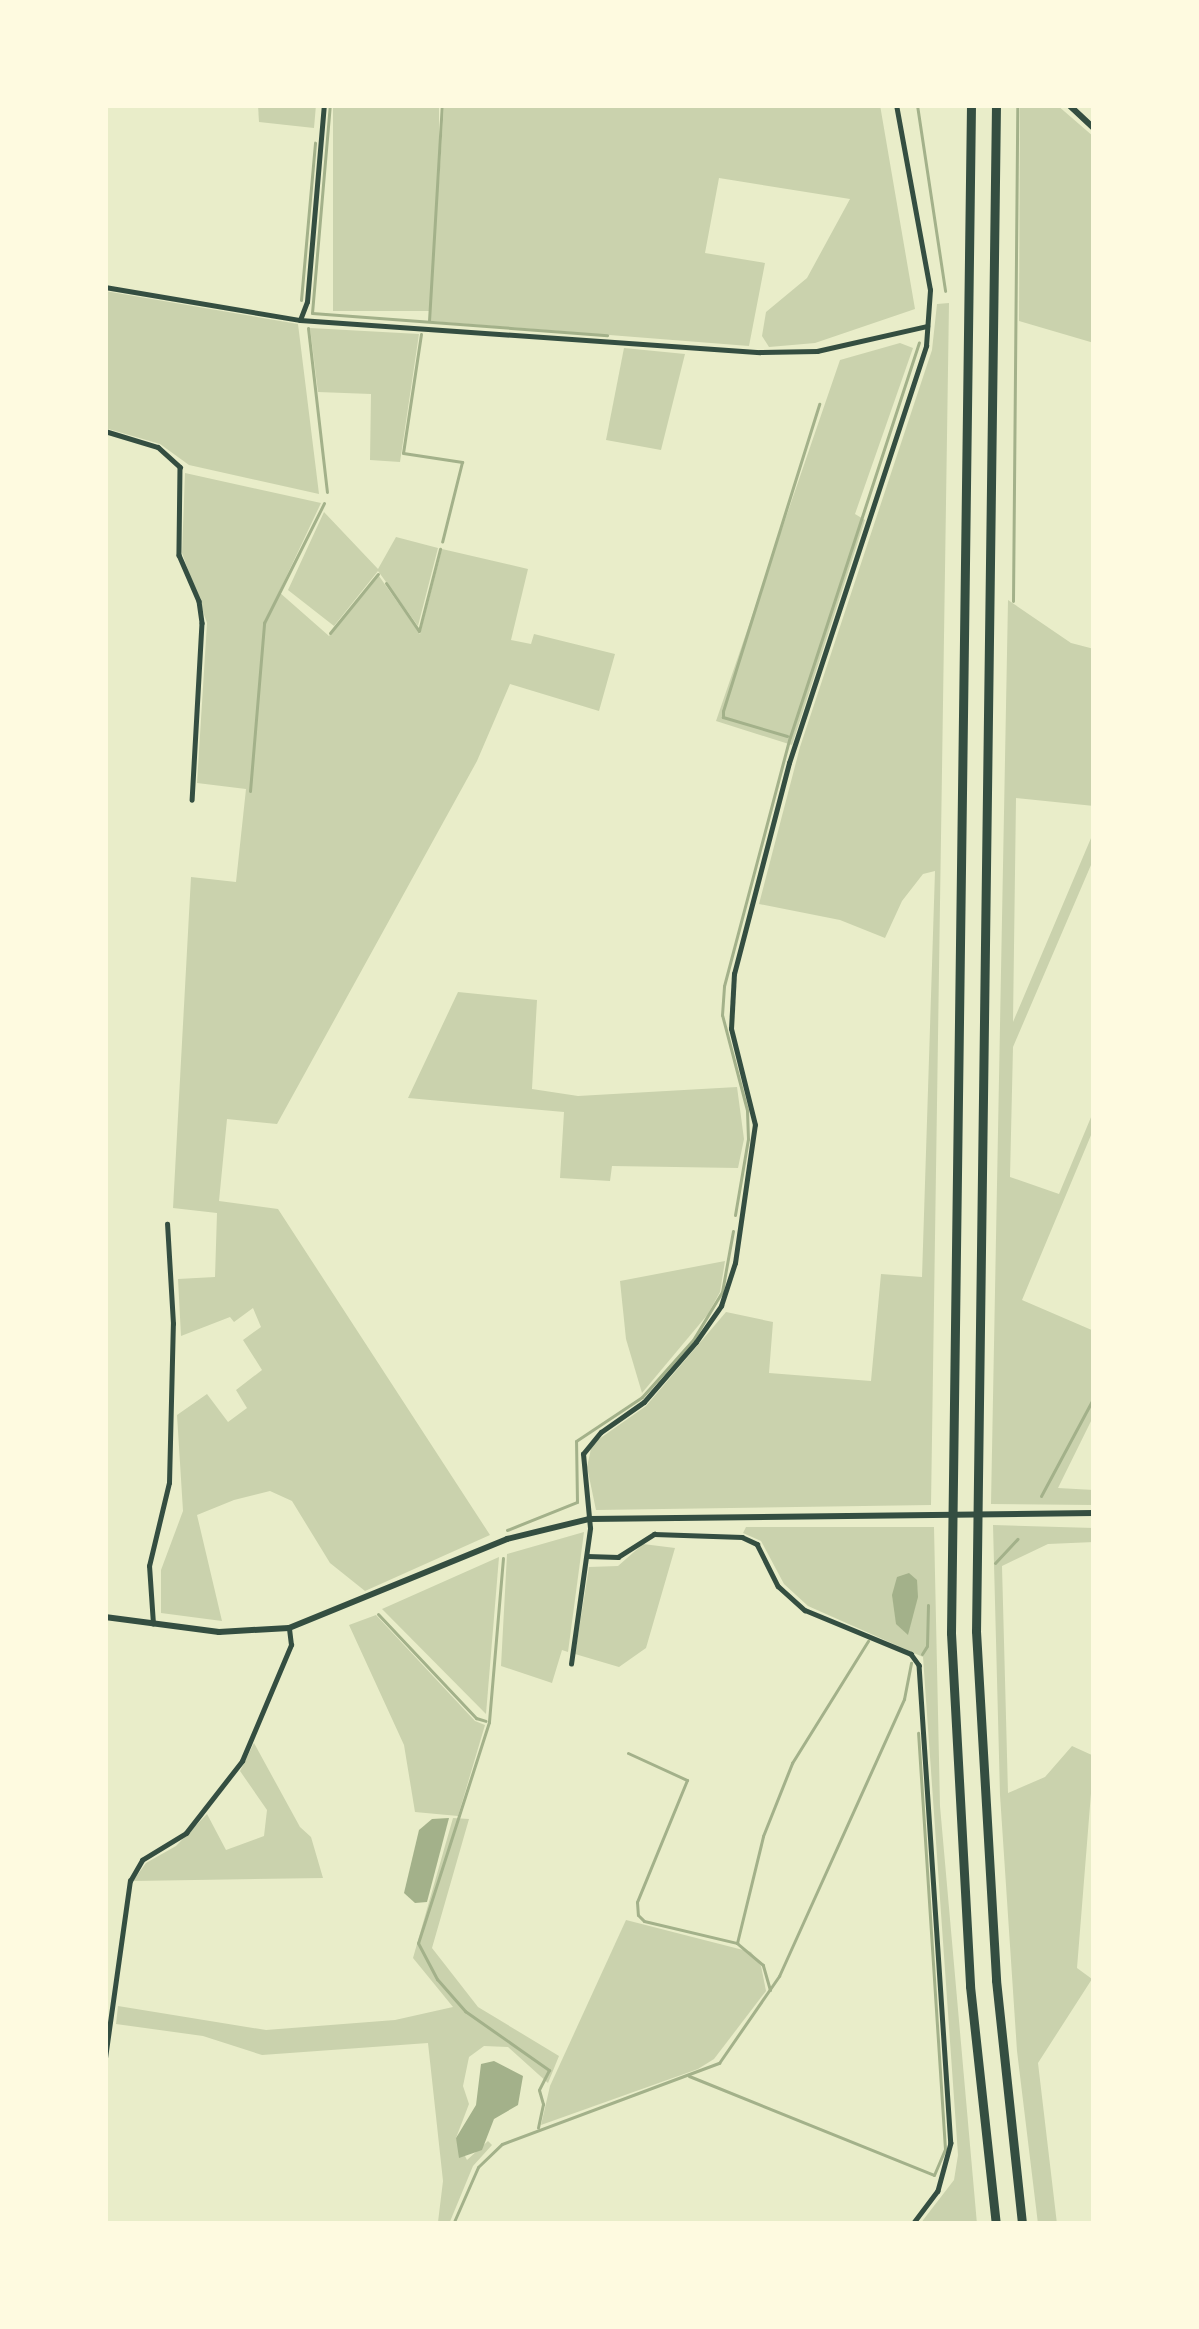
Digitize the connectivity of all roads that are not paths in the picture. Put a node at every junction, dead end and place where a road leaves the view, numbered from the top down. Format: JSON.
{"nodes":[{"id":1,"x":324,"y":105,"type":"edge"},
{"id":2,"x":896,"y":105,"type":"edge"},
{"id":3,"x":971,"y":105,"type":"edge"},
{"id":4,"x":996,"y":105,"type":"edge"},
{"id":5,"x":1069,"y":105,"type":"edge"},
{"id":6,"x":1094,"y":128,"type":"edge"},
{"id":7,"x":105,"y":287,"type":"edge"},
{"id":8,"x":300,"y":320,"type":"junction"},
{"id":9,"x":928,"y":326,"type":"junction"},
{"id":10,"x":105,"y":431,"type":"edge"},
{"id":11,"x":192,"y":800,"type":"dead end"},
{"id":12,"x":167,"y":1224,"type":"dead end"},
{"id":13,"x":1094,"y":1513,"type":"edge"},
{"id":14,"x":589,"y":1520,"type":"junction"},
{"id":15,"x":587,"y":1556,"type":"junction"},
{"id":16,"x":105,"y":1617,"type":"edge"},
{"id":17,"x":153,"y":1624,"type":"junction"},
{"id":18,"x":289,"y":1628,"type":"junction"},
{"id":19,"x":571,"y":1664,"type":"dead end"},
{"id":20,"x":105,"y":2058,"type":"edge"},
{"id":21,"x":913,"y":2224,"type":"edge"},
{"id":22,"x":996,"y":2224,"type":"edge"},
{"id":23,"x":1022,"y":2224,"type":"edge"}],
"edges":[{"from":1,"to":8,"type":"street"},
{"from":2,"to":9,"type":"street"},
{"from":3,"to":22,"type":"highway"},
{"from":4,"to":23,"type":"highway"},
{"from":5,"to":6,"type":"street"},
{"from":7,"to":8,"type":"street"},
{"from":8,"to":9,"type":"street"},
{"from":9,"to":14,"type":"street"},
{"from":10,"to":11,"type":"street"},
{"from":12,"to":17,"type":"street"},
{"from":13,"to":14,"type":"street"},
{"from":14,"to":15,"type":"street"},
{"from":14,"to":18,"type":"street"},
{"from":15,"to":19,"type":"street"},
{"from":15,"to":21,"type":"street"},
{"from":16,"to":17,"type":"street"},
{"from":17,"to":18,"type":"street"},
{"from":18,"to":20,"type":"street"}]}
